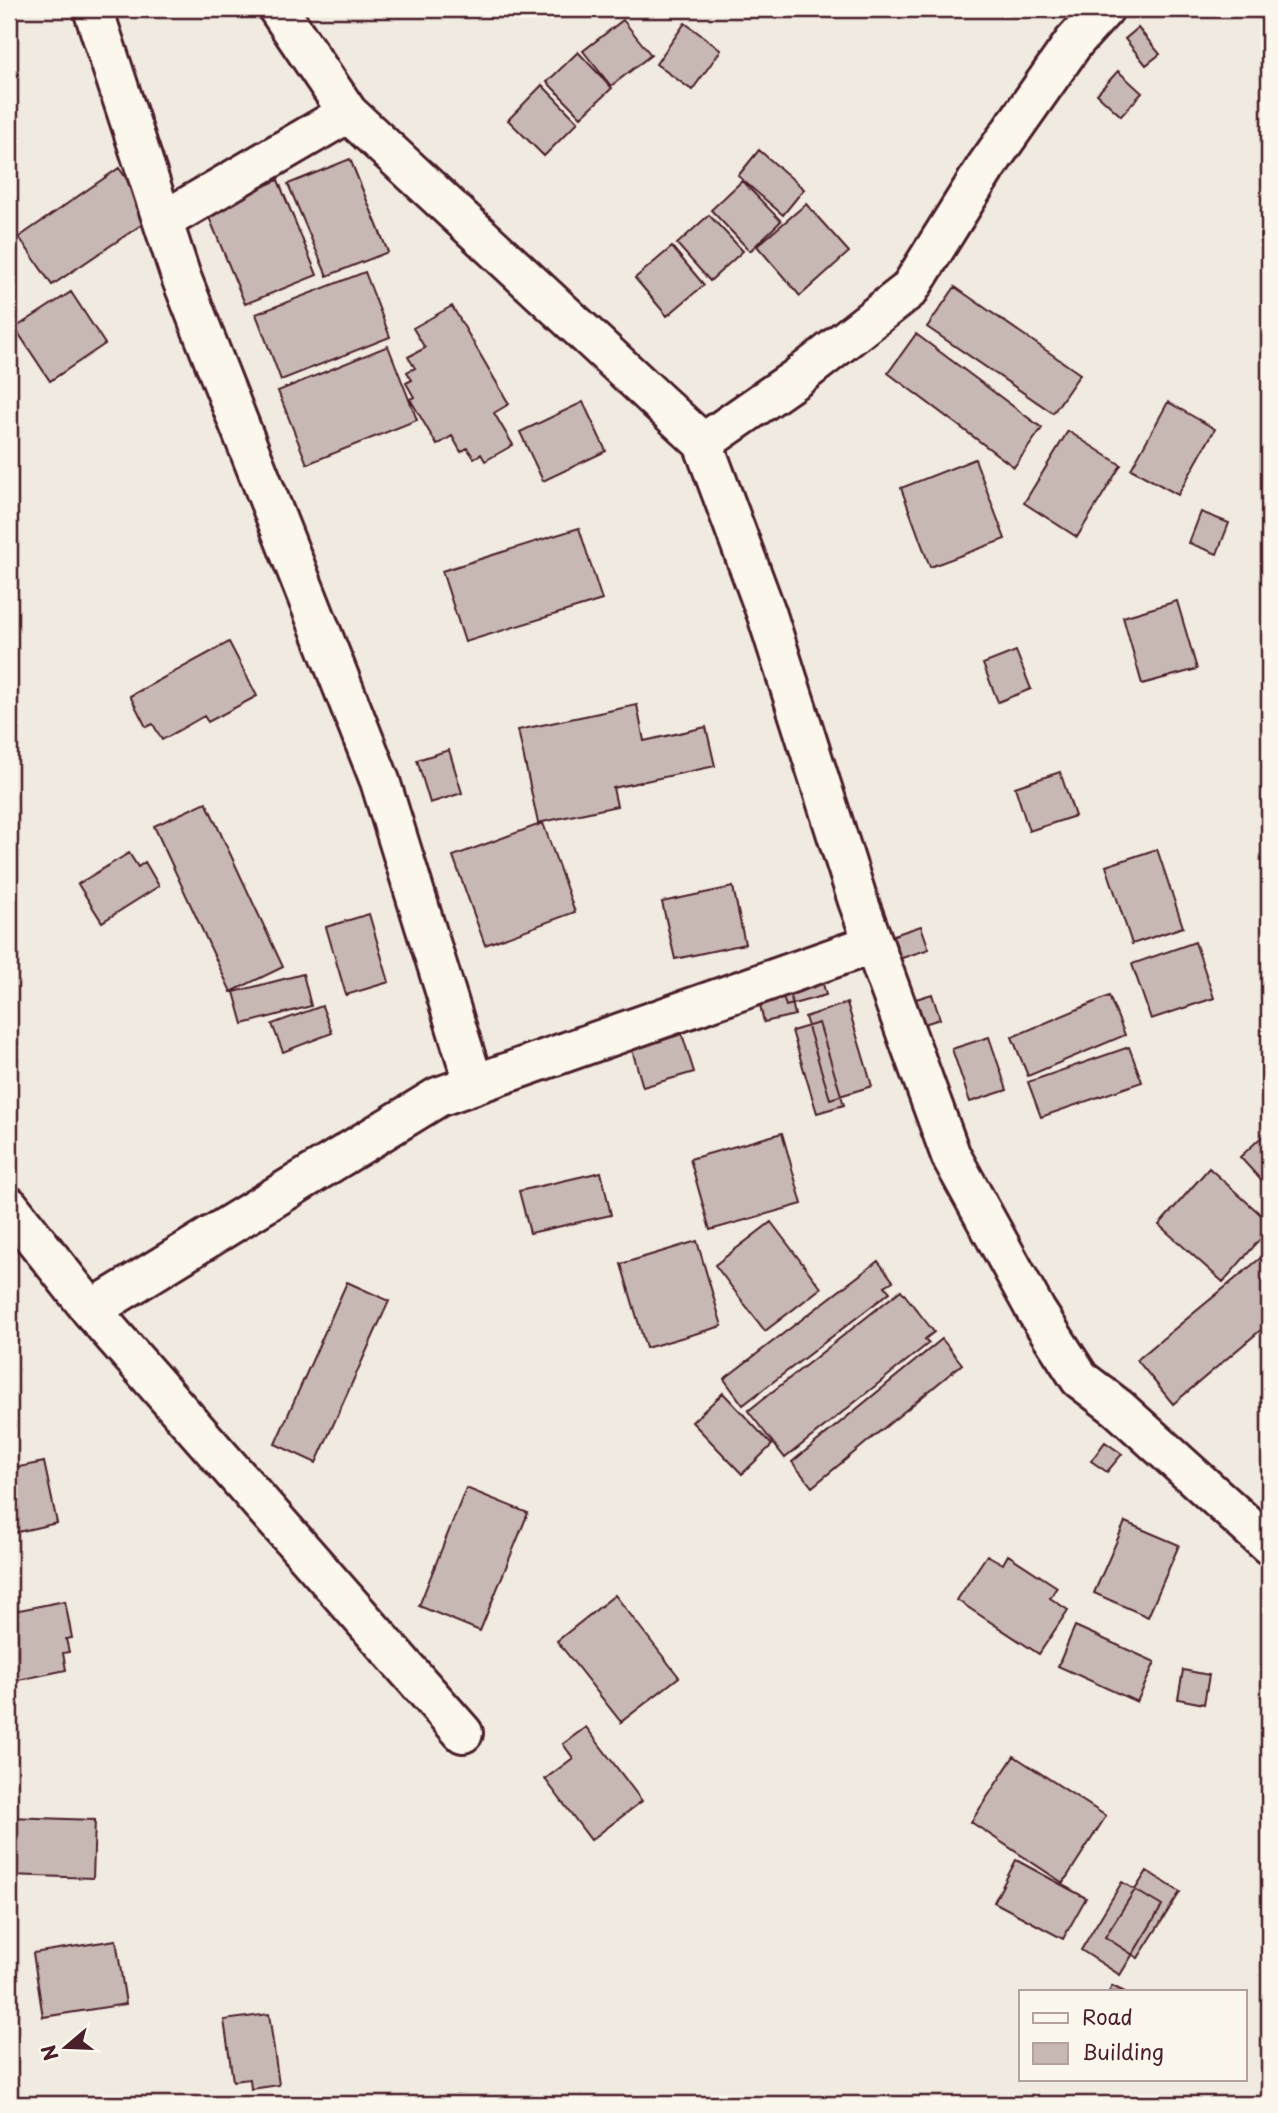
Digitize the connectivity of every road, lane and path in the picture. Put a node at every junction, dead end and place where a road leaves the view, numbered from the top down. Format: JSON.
{"nodes":[{"id":1,"x":93,"y":9,"type":"edge"},
{"id":2,"x":278,"y":9,"type":"edge"},
{"id":3,"x":1104,"y":9,"type":"edge"},
{"id":4,"x":348,"y":113,"type":"junction"},
{"id":5,"x":163,"y":221,"type":"junction"},
{"id":6,"x":703,"y":443,"type":"junction"},
{"id":7,"x":873,"y":944,"type":"junction"},
{"id":8,"x":474,"y":1084,"type":"junction"},
{"id":9,"x":9,"y":1206,"type":"edge"},
{"id":10,"x":91,"y":1310,"type":"junction"},
{"id":11,"x":1269,"y":1545,"type":"edge"},
{"id":12,"x":463,"y":1733,"type":"dead end"}],
"edges":[{"from":1,"to":5,"type":"street"},
{"from":2,"to":4,"type":"street"},
{"from":3,"to":6,"type":"street"},
{"from":4,"to":5,"type":"street"},
{"from":4,"to":6,"type":"street"},
{"from":5,"to":8,"type":"street"},
{"from":6,"to":7,"type":"street"},
{"from":7,"to":8,"type":"street"},
{"from":7,"to":11,"type":"street"},
{"from":8,"to":10,"type":"street"},
{"from":9,"to":10,"type":"street"},
{"from":10,"to":12,"type":"street"}]}
